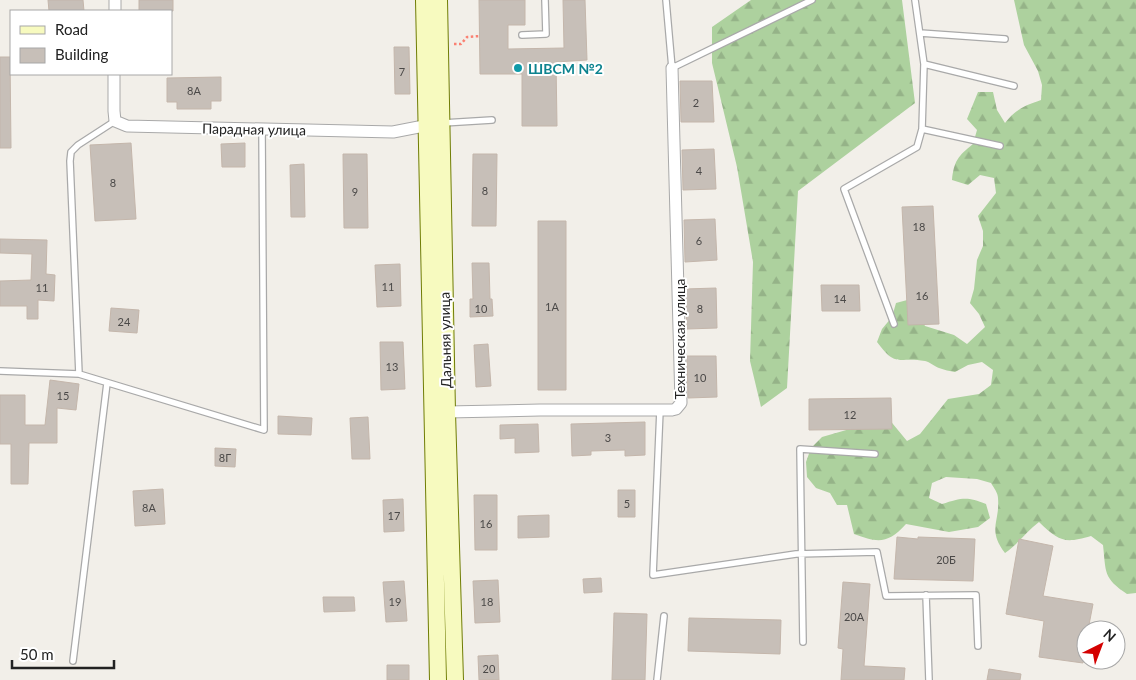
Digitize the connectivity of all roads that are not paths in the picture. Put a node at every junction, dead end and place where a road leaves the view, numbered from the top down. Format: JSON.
{"nodes":[{"id":1,"x":424,"y":0,"type":"edge"},
{"id":2,"x":439,"y":0,"type":"edge"},
{"id":3,"x":545,"y":0,"type":"edge"},
{"id":4,"x":666,"y":0,"type":"edge"},
{"id":5,"x":812,"y":0,"type":"edge"},
{"id":6,"x":915,"y":0,"type":"edge"},
{"id":7,"x":920,"y":33,"type":"junction"},
{"id":8,"x":522,"y":35,"type":"dead end"},
{"id":9,"x":1005,"y":39,"type":"dead end"},
{"id":10,"x":924,"y":64,"type":"junction"},
{"id":11,"x":672,"y":68,"type":"junction"},
{"id":12,"x":114,"y":75,"type":"edge"},
{"id":13,"x":1014,"y":86,"type":"dead end"},
{"id":14,"x":492,"y":120,"type":"dead end"},
{"id":15,"x":115,"y":122,"type":"junction"},
{"id":16,"x":434,"y":124,"type":"junction"},
{"id":17,"x":922,"y":129,"type":"junction"},
{"id":18,"x":262,"y":130,"type":"junction"},
{"id":19,"x":1000,"y":146,"type":"dead end"},
{"id":20,"x":894,"y":324,"type":"dead end"},
{"id":21,"x":0,"y":371,"type":"edge"},
{"id":22,"x":79,"y":374,"type":"junction"},
{"id":23,"x":107,"y":383,"type":"junction"},
{"id":24,"x":660,"y":410,"type":"junction"},
{"id":25,"x":447,"y":412,"type":"junction"},
{"id":26,"x":875,"y":454,"type":"dead end"},
{"id":27,"x":802,"y":553,"type":"junction"},
{"id":28,"x":926,"y":595,"type":"junction"},
{"id":29,"x":664,"y":616,"type":"dead end"},
{"id":30,"x":803,"y":642,"type":"dead end"},
{"id":31,"x":978,"y":646,"type":"dead end"},
{"id":32,"x":73,"y":661,"type":"dead end"},
{"id":33,"x":438,"y":680,"type":"edge"},
{"id":34,"x":455,"y":680,"type":"edge"},
{"id":35,"x":657,"y":680,"type":"edge"},
{"id":36,"x":929,"y":680,"type":"edge"}],
"edges":[{"from":1,"to":16,"type":"main road","name":"Дальняя улица"},
{"from":2,"to":16,"type":"main road","name":"Дальняя улица"},
{"from":3,"to":8,"type":"lane"},
{"from":4,"to":11,"type":"lane"},
{"from":5,"to":11,"type":"lane"},
{"from":6,"to":7,"type":"lane"},
{"from":7,"to":9,"type":"lane"},
{"from":7,"to":10,"type":"lane"},
{"from":10,"to":13,"type":"lane"},
{"from":10,"to":17,"type":"lane"},
{"from":11,"to":24,"type":"street","name":"Техническая улица"},
{"from":12,"to":15,"type":"street"},
{"from":14,"to":16,"type":"lane"},
{"from":15,"to":18,"type":"street","name":"Парадная улица"},
{"from":15,"to":22,"type":"lane"},
{"from":16,"to":18,"type":"street","name":"Парадная улица"},
{"from":16,"to":25,"type":"main road","name":"Дальняя улица"},
{"from":16,"to":33,"type":"main road","name":"Дальняя улица"},
{"from":17,"to":19,"type":"lane"},
{"from":17,"to":20,"type":"lane"},
{"from":18,"to":23,"type":"lane"},
{"from":21,"to":22,"type":"lane"},
{"from":22,"to":23,"type":"lane"},
{"from":23,"to":32,"type":"lane"},
{"from":24,"to":25,"type":"street","name":"Техническая улица"},
{"from":24,"to":27,"type":"lane"},
{"from":25,"to":34,"type":"main road","name":"Дальняя улица"},
{"from":26,"to":27,"type":"lane"},
{"from":27,"to":28,"type":"lane"},
{"from":27,"to":30,"type":"lane"},
{"from":28,"to":31,"type":"lane"},
{"from":28,"to":36,"type":"lane"},
{"from":29,"to":35,"type":"lane"}]}
